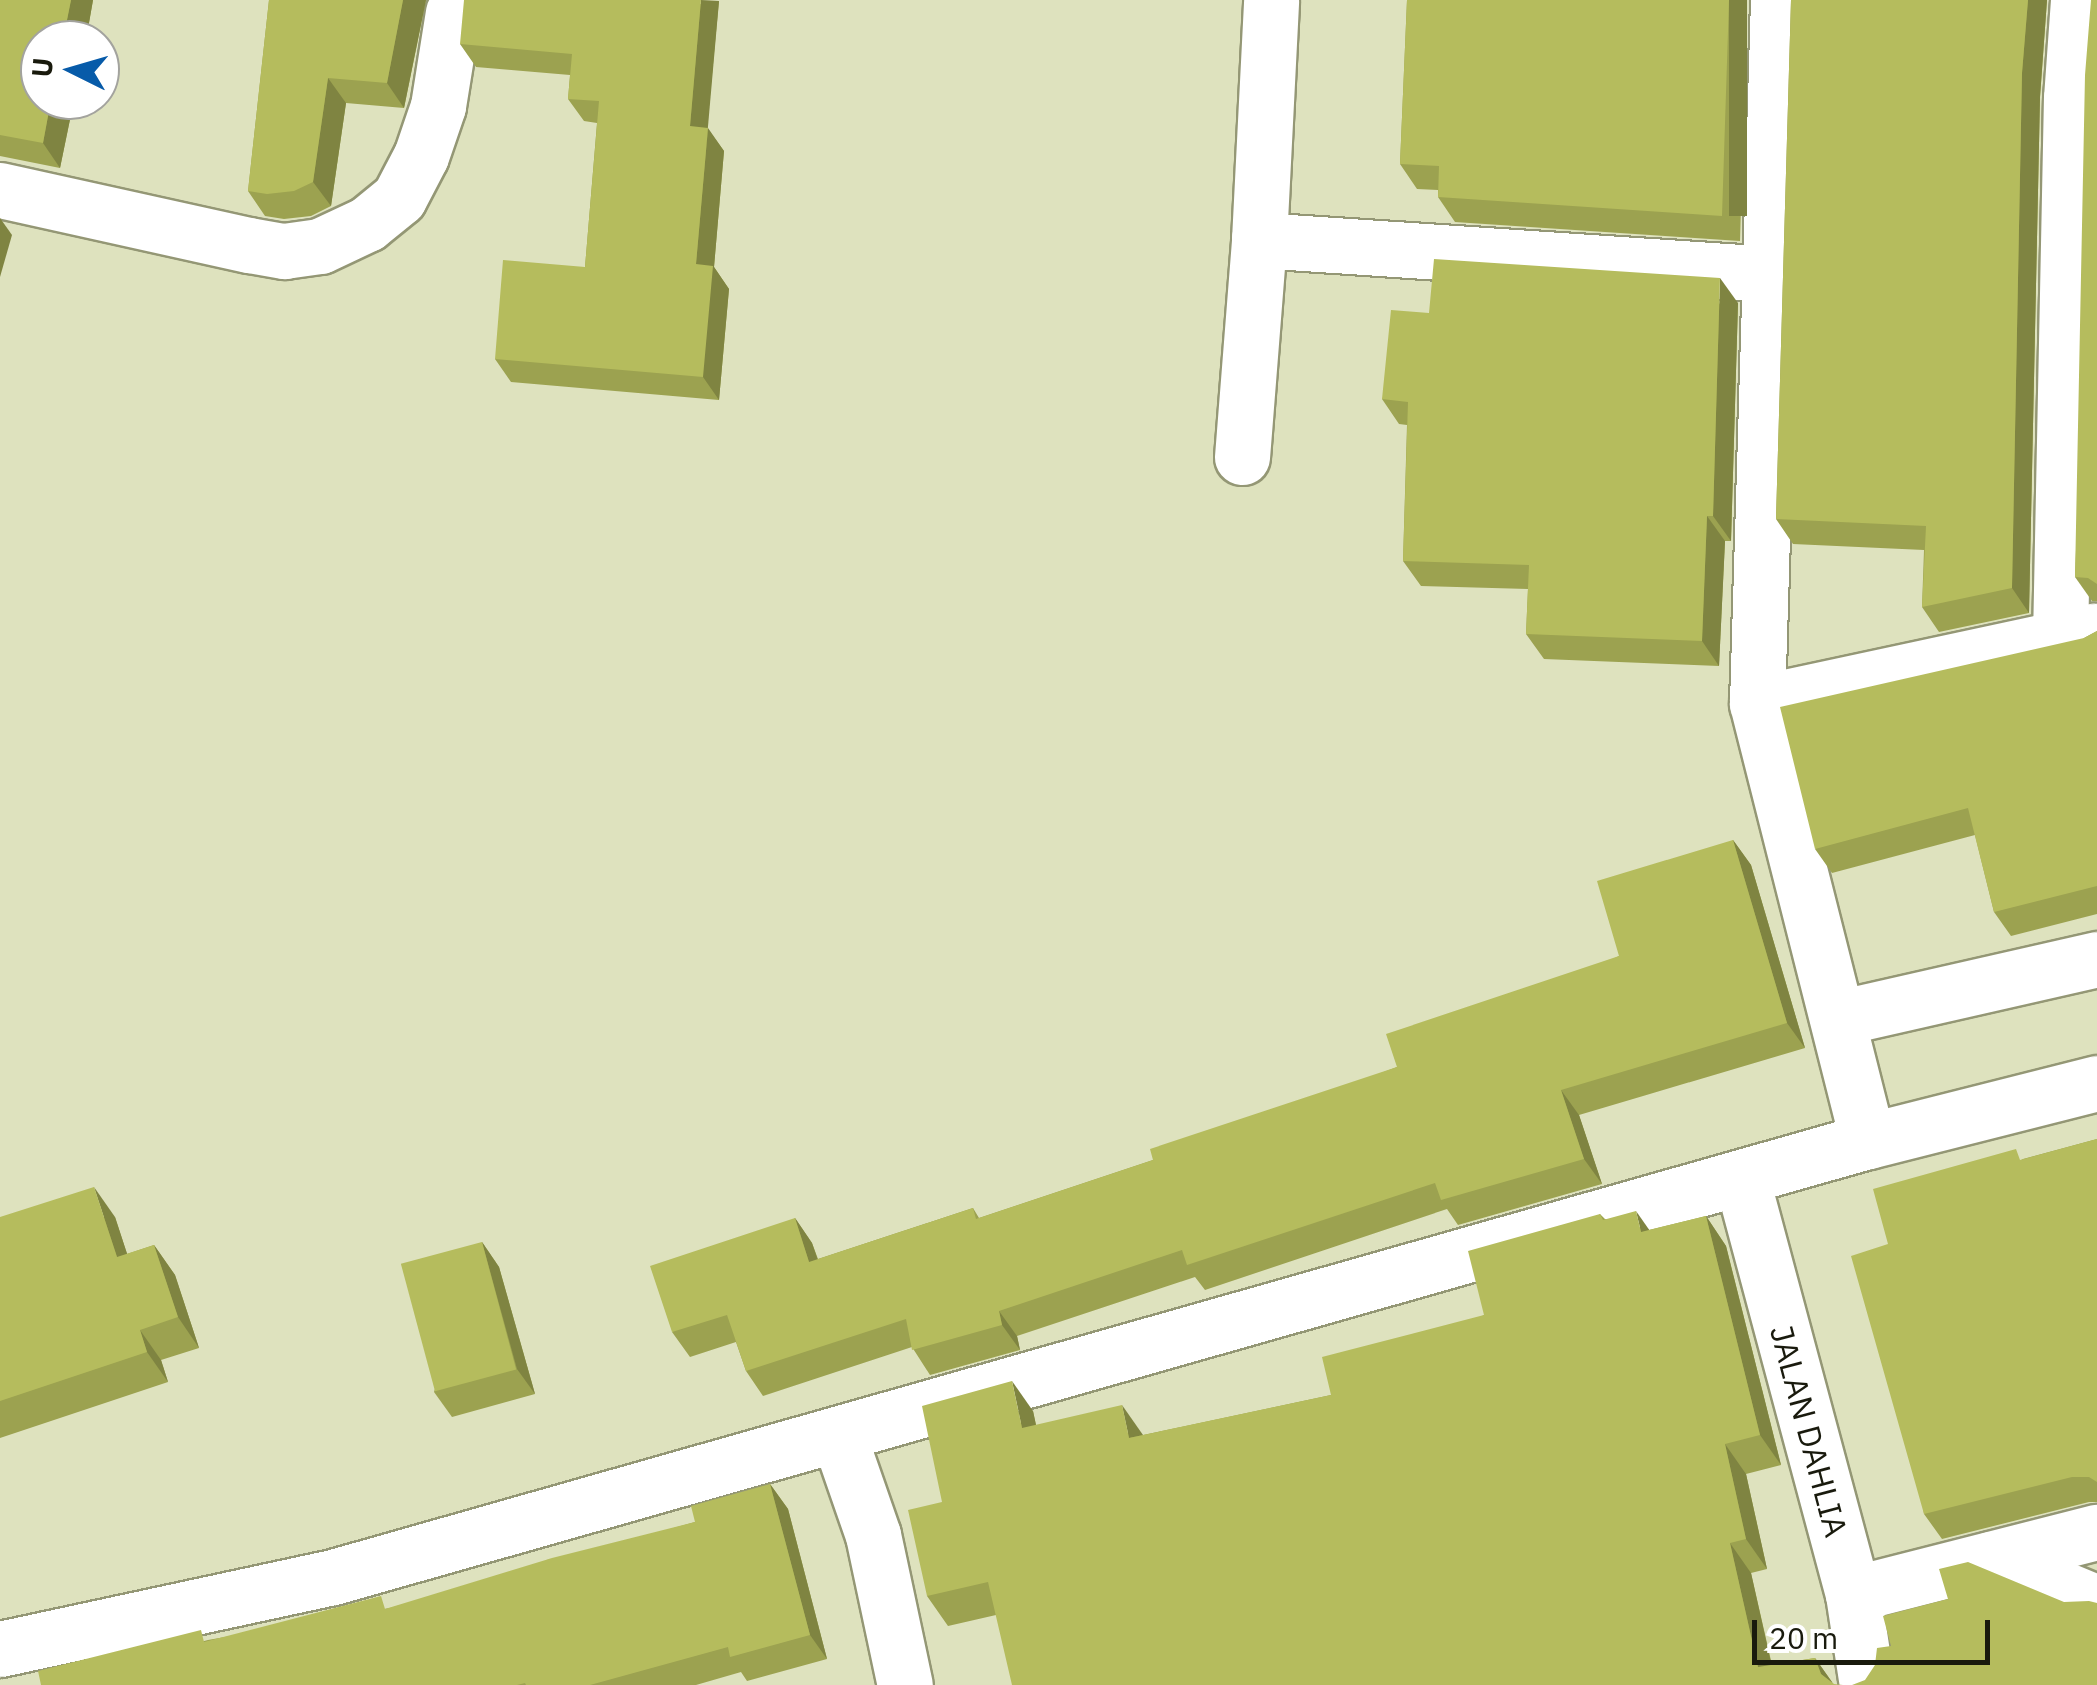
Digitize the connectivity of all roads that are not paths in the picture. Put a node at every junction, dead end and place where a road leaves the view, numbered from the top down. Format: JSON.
{"nodes":[{"id":1,"x":1271,"y":0,"type":"edge"},
{"id":2,"x":1778,"y":0,"type":"edge"},
{"id":3,"x":2078,"y":0,"type":"edge"},
{"id":4,"x":453,"y":12,"type":"dead end"},
{"id":5,"x":2084,"y":95,"type":"edge"},
{"id":6,"x":0,"y":190,"type":"edge"},
{"id":7,"x":1260,"y":240,"type":"junction"},
{"id":8,"x":1770,"y":274,"type":"junction"},
{"id":9,"x":2082,"y":348,"type":"edge"},
{"id":10,"x":1242,"y":456,"type":"dead end"},
{"id":11,"x":2078,"y":635,"type":"edge"},
{"id":12,"x":1757,"y":702,"type":"junction"},
{"id":13,"x":2097,"y":958,"type":"edge"},
{"id":14,"x":1838,"y":1018,"type":"junction"},
{"id":15,"x":2097,"y":1083,"type":"edge"},
{"id":16,"x":1868,"y":1140,"type":"junction"},
{"id":17,"x":1742,"y":1180,"type":"junction"},
{"id":18,"x":838,"y":1434,"type":"junction"},
{"id":19,"x":2097,"y":1532,"type":"edge"},
{"id":20,"x":1991,"y":1558,"type":"junction"},
{"id":21,"x":1853,"y":1594,"type":"junction"},
{"id":22,"x":2097,"y":1603,"type":"edge"},
{"id":23,"x":0,"y":1648,"type":"edge"},
{"id":24,"x":906,"y":1685,"type":"edge"},
{"id":25,"x":1868,"y":1685,"type":"edge"}],
"edges":[{"from":1,"to":7,"type":"street"},
{"from":2,"to":8,"type":"street"},
{"from":3,"to":5,"type":"street"},
{"from":4,"to":6,"type":"street"},
{"from":5,"to":9,"type":"street"},
{"from":7,"to":8,"type":"street"},
{"from":7,"to":10,"type":"street"},
{"from":8,"to":12,"type":"street"},
{"from":9,"to":11,"type":"street"},
{"from":11,"to":12,"type":"street"},
{"from":12,"to":14,"type":"street"},
{"from":13,"to":14,"type":"street"},
{"from":14,"to":16,"type":"street"},
{"from":15,"to":16,"type":"street"},
{"from":16,"to":17,"type":"street"},
{"from":17,"to":18,"type":"street"},
{"from":17,"to":21,"type":"street","name":"JALAN DAHLIA"},
{"from":18,"to":23,"type":"street"},
{"from":18,"to":24,"type":"street"},
{"from":19,"to":20,"type":"street"},
{"from":20,"to":21,"type":"street"},
{"from":20,"to":22,"type":"street"},
{"from":21,"to":25,"type":"street","name":"JALAN DAHLIA"}]}
